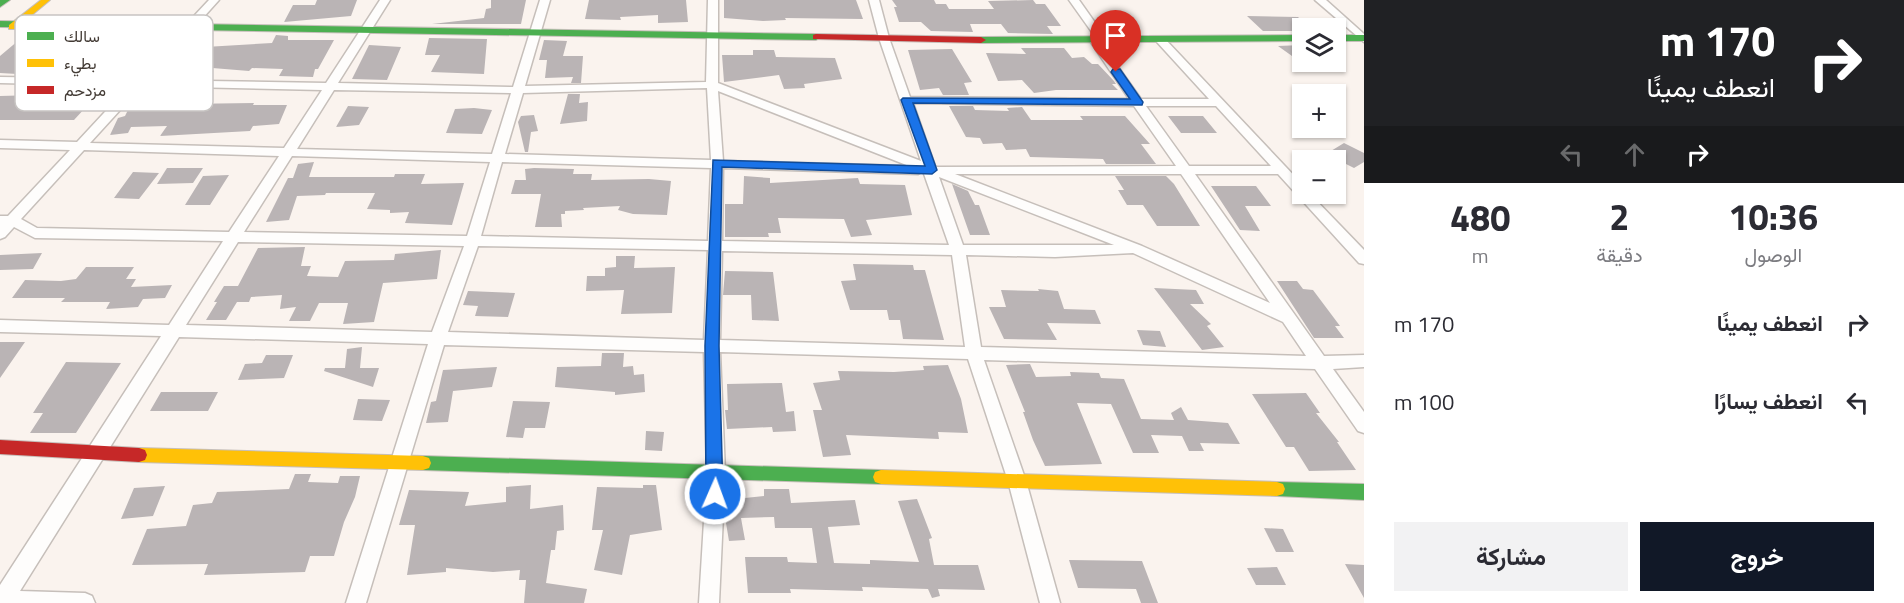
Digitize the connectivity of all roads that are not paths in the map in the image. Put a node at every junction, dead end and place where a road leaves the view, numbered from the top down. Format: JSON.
{"nodes":[{"id":1,"x":6,"y":0,"type":"edge"},
{"id":2,"x":46,"y":0,"type":"edge"},
{"id":3,"x":214,"y":0,"type":"edge"},
{"id":4,"x":385,"y":0,"type":"edge"},
{"id":5,"x":545,"y":0,"type":"edge"},
{"id":6,"x":713,"y":0,"type":"edge"},
{"id":7,"x":874,"y":0,"type":"edge"},
{"id":8,"x":1074,"y":0,"type":"edge"},
{"id":9,"x":1320,"y":0,"type":"edge"},
{"id":10,"x":0,"y":4,"type":"edge"},
{"id":11,"x":27,"y":15,"type":"edge"},
{"id":12,"x":200,"y":15,"type":"edge"},
{"id":13,"x":15,"y":25,"type":"edge"},
{"id":14,"x":213,"y":27,"type":"edge"},
{"id":15,"x":366,"y":30,"type":"junction"},
{"id":16,"x":534,"y":33,"type":"junction"},
{"id":17,"x":712,"y":36,"type":"junction"},
{"id":18,"x":0,"y":37,"type":"edge"},
{"id":19,"x":884,"y":38,"type":"junction"},
{"id":20,"x":1346,"y":38,"type":"edge"},
{"id":21,"x":1363,"y":38,"type":"edge"},
{"id":22,"x":1292,"y":39,"type":"edge"},
{"id":23,"x":1099,"y":41,"type":"junction"},
{"id":24,"x":1161,"y":41,"type":"junction"},
{"id":25,"x":0,"y":80,"type":"edge"},
{"id":26,"x":15,"y":80,"type":"edge"},
{"id":27,"x":213,"y":85,"type":"edge"},
{"id":28,"x":712,"y":85,"type":"junction"},
{"id":29,"x":329,"y":88,"type":"junction"},
{"id":30,"x":518,"y":90,"type":"junction"},
{"id":31,"x":906,"y":100,"type":"junction"},
{"id":32,"x":1138,"y":102,"type":"junction"},
{"id":33,"x":1219,"y":102,"type":"junction"},
{"id":34,"x":113,"y":111,"type":"edge"},
{"id":35,"x":0,"y":144,"type":"edge"},
{"id":36,"x":81,"y":146,"type":"junction"},
{"id":37,"x":287,"y":153,"type":"junction"},
{"id":38,"x":497,"y":158,"type":"junction"},
{"id":39,"x":717,"y":163,"type":"junction"},
{"id":40,"x":932,"y":170,"type":"junction"},
{"id":41,"x":1281,"y":170,"type":"junction"},
{"id":42,"x":1186,"y":171,"type":"junction"},
{"id":43,"x":1292,"y":182,"type":"edge"},
{"id":44,"x":1313,"y":204,"type":"edge"},
{"id":45,"x":6,"y":221,"type":"edge"},
{"id":46,"x":0,"y":234,"type":"edge"},
{"id":47,"x":233,"y":238,"type":"junction"},
{"id":48,"x":472,"y":242,"type":"junction"},
{"id":49,"x":715,"y":246,"type":"junction"},
{"id":50,"x":1137,"y":249,"type":"junction"},
{"id":51,"x":958,"y":250,"type":"junction"},
{"id":52,"x":1364,"y":259,"type":"edge"},
{"id":53,"x":1288,"y":318,"type":"junction"},
{"id":54,"x":0,"y":326,"type":"edge"},
{"id":55,"x":174,"y":331,"type":"junction"},
{"id":56,"x":438,"y":338,"type":"junction"},
{"id":57,"x":712,"y":346,"type":"junction"},
{"id":58,"x":974,"y":353,"type":"junction"},
{"id":59,"x":1364,"y":362,"type":"edge"},
{"id":60,"x":1320,"y":363,"type":"junction"},
{"id":61,"x":1364,"y":426,"type":"edge"},
{"id":62,"x":0,"y":447,"type":"edge"},
{"id":63,"x":96,"y":453,"type":"junction"},
{"id":64,"x":400,"y":462,"type":"junction"},
{"id":65,"x":716,"y":472,"type":"junction"},
{"id":66,"x":1017,"y":481,"type":"junction"},
{"id":67,"x":1364,"y":492,"type":"edge"},
{"id":68,"x":1,"y":600,"type":"edge"},
{"id":69,"x":86,"y":603,"type":"edge"},
{"id":70,"x":356,"y":603,"type":"edge"},
{"id":71,"x":709,"y":603,"type":"edge"},
{"id":72,"x":1050,"y":603,"type":"edge"}],
"edges":[{"from":1,"to":10,"type":"street"},
{"from":2,"to":11,"type":"street"},
{"from":3,"to":12,"type":"street"},
{"from":4,"to":15,"type":"street"},
{"from":5,"to":16,"type":"street"},
{"from":6,"to":17,"type":"street"},
{"from":7,"to":19,"type":"street"},
{"from":8,"to":23,"type":"street"},
{"from":9,"to":21,"type":"street"},
{"from":13,"to":18,"type":"street"},
{"from":14,"to":15,"type":"street"},
{"from":15,"to":16,"type":"street"},
{"from":15,"to":29,"type":"street"},
{"from":16,"to":17,"type":"street"},
{"from":16,"to":30,"type":"street"},
{"from":17,"to":19,"type":"street"},
{"from":17,"to":28,"type":"street"},
{"from":19,"to":23,"type":"street"},
{"from":19,"to":31,"type":"street"},
{"from":20,"to":21,"type":"street"},
{"from":22,"to":24,"type":"street"},
{"from":23,"to":24,"type":"street"},
{"from":23,"to":32,"type":"street"},
{"from":24,"to":33,"type":"street"},
{"from":25,"to":26,"type":"street"},
{"from":27,"to":29,"type":"street"},
{"from":28,"to":30,"type":"street"},
{"from":28,"to":39,"type":"street"},
{"from":28,"to":40,"type":"street"},
{"from":29,"to":30,"type":"street"},
{"from":29,"to":37,"type":"street"},
{"from":30,"to":38,"type":"street"},
{"from":31,"to":32,"type":"street"},
{"from":31,"to":40,"type":"street"},
{"from":32,"to":33,"type":"street"},
{"from":32,"to":42,"type":"street"},
{"from":33,"to":41,"type":"street"},
{"from":34,"to":36,"type":"street"},
{"from":35,"to":36,"type":"street"},
{"from":36,"to":37,"type":"street"},
{"from":36,"to":45,"type":"street"},
{"from":37,"to":38,"type":"street"},
{"from":37,"to":47,"type":"street"},
{"from":38,"to":39,"type":"street"},
{"from":38,"to":48,"type":"street"},
{"from":39,"to":40,"type":"street"},
{"from":39,"to":49,"type":"street"},
{"from":40,"to":42,"type":"street"},
{"from":40,"to":50,"type":"street"},
{"from":40,"to":51,"type":"street"},
{"from":41,"to":42,"type":"street"},
{"from":41,"to":43,"type":"street"},
{"from":42,"to":53,"type":"street"},
{"from":44,"to":52,"type":"street"},
{"from":45,"to":46,"type":"street"},
{"from":45,"to":47,"type":"street"},
{"from":47,"to":48,"type":"street"},
{"from":47,"to":55,"type":"street"},
{"from":48,"to":49,"type":"street"},
{"from":48,"to":56,"type":"street"},
{"from":49,"to":51,"type":"street"},
{"from":49,"to":57,"type":"street"},
{"from":50,"to":51,"type":"street"},
{"from":50,"to":53,"type":"street"},
{"from":51,"to":58,"type":"street"},
{"from":53,"to":60,"type":"street"},
{"from":54,"to":55,"type":"street"},
{"from":55,"to":56,"type":"street"},
{"from":55,"to":63,"type":"street"},
{"from":56,"to":57,"type":"street"},
{"from":56,"to":64,"type":"street"},
{"from":57,"to":58,"type":"street"},
{"from":57,"to":65,"type":"street"},
{"from":58,"to":60,"type":"street"},
{"from":58,"to":66,"type":"street"},
{"from":59,"to":60,"type":"street"},
{"from":60,"to":61,"type":"street"},
{"from":62,"to":63,"type":"street"},
{"from":63,"to":64,"type":"street"},
{"from":63,"to":68,"type":"street"},
{"from":64,"to":65,"type":"street"},
{"from":64,"to":70,"type":"street"},
{"from":65,"to":66,"type":"street"},
{"from":65,"to":71,"type":"street"},
{"from":66,"to":67,"type":"street"},
{"from":66,"to":72,"type":"street"},
{"from":68,"to":69,"type":"street"}]}
